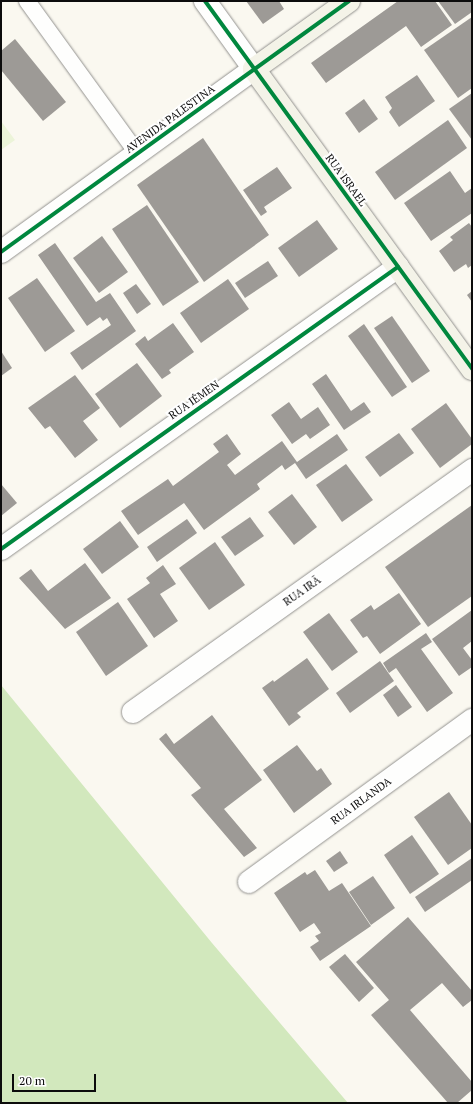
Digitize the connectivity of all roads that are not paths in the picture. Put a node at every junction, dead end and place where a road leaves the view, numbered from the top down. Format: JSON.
{"nodes":[{"id":1,"x":27,"y":1,"type":"edge"},
{"id":2,"x":205,"y":1,"type":"edge"},
{"id":3,"x":349,"y":1,"type":"edge"},
{"id":4,"x":254,"y":69,"type":"junction"},
{"id":5,"x":137,"y":153,"type":"junction"},
{"id":6,"x":1,"y":252,"type":"edge"},
{"id":7,"x":398,"y":266,"type":"junction"},
{"id":8,"x":472,"y":369,"type":"edge"},
{"id":9,"x":472,"y":470,"type":"edge"},
{"id":10,"x":1,"y":549,"type":"edge"},
{"id":11,"x":133,"y":712,"type":"dead end"},
{"id":12,"x":472,"y":720,"type":"edge"},
{"id":13,"x":249,"y":882,"type":"dead end"}],
"edges":[{"from":1,"to":5,"type":"lane"},
{"from":2,"to":4,"type":"street","name":"RUA ISRAEL"},
{"from":3,"to":4,"type":"street","name":"AVENIDA PALESTINA"},
{"from":4,"to":5,"type":"street","name":"AVENIDA PALESTINA"},
{"from":4,"to":7,"type":"street","name":"RUA ISRAEL"},
{"from":5,"to":6,"type":"street","name":"AVENIDA PALESTINA"},
{"from":7,"to":8,"type":"street","name":"RUA ISRAEL"},
{"from":7,"to":10,"type":"street","name":"RUA IÊMEN"},
{"from":9,"to":11,"type":"street","name":"RUA IRÃ"},
{"from":12,"to":13,"type":"street","name":"RUA IRLANDA"}]}
